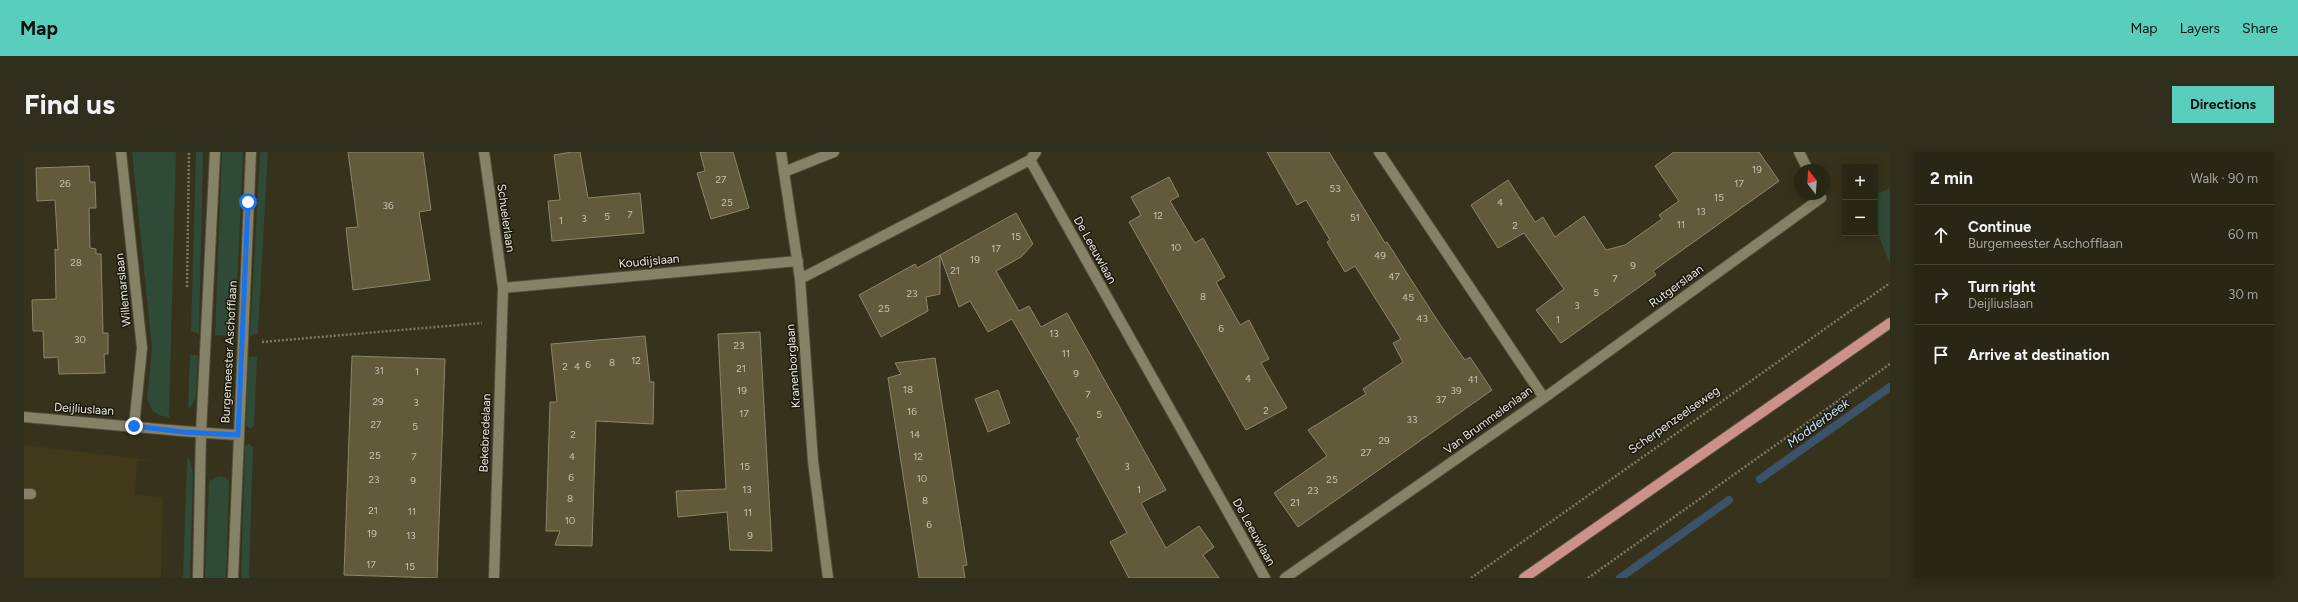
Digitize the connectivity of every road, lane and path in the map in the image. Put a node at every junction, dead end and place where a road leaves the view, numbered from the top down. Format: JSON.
{"nodes":[{"id":1,"x":121,"y":152,"type":"edge"},
{"id":2,"x":215,"y":152,"type":"edge"},
{"id":3,"x":251,"y":152,"type":"edge"},
{"id":4,"x":484,"y":152,"type":"edge"},
{"id":5,"x":781,"y":152,"type":"edge"},
{"id":6,"x":834,"y":152,"type":"edge"},
{"id":7,"x":1379,"y":152,"type":"edge"},
{"id":8,"x":1799,"y":152,"type":"edge"},
{"id":9,"x":1033,"y":156,"type":"edge"},
{"id":10,"x":1805,"y":164,"type":"edge"},
{"id":11,"x":784,"y":172,"type":"junction"},
{"id":12,"x":1818,"y":200,"type":"edge"},
{"id":13,"x":798,"y":261,"type":"junction"},
{"id":14,"x":800,"y":279,"type":"junction"},
{"id":15,"x":1890,"y":283,"type":"edge"},
{"id":16,"x":503,"y":288,"type":"junction"},
{"id":17,"x":502,"y":320,"type":"junction"},
{"id":18,"x":1890,"y":323,"type":"edge"},
{"id":19,"x":263,"y":342,"type":"dead end"},
{"id":20,"x":1890,"y":364,"type":"edge"},
{"id":21,"x":1544,"y":398,"type":"junction"},
{"id":22,"x":24,"y":417,"type":"edge"},
{"id":23,"x":134,"y":426,"type":"junction"},
{"id":24,"x":201,"y":433,"type":"junction"},
{"id":25,"x":238,"y":435,"type":"junction"},
{"id":26,"x":198,"y":578,"type":"edge"},
{"id":27,"x":233,"y":578,"type":"edge"},
{"id":28,"x":494,"y":578,"type":"edge"},
{"id":29,"x":828,"y":578,"type":"edge"},
{"id":30,"x":1265,"y":578,"type":"edge"},
{"id":31,"x":1285,"y":578,"type":"edge"},
{"id":32,"x":1472,"y":578,"type":"edge"},
{"id":33,"x":1524,"y":578,"type":"edge"},
{"id":34,"x":1588,"y":578,"type":"edge"}],
"edges":[{"from":1,"to":23,"type":"street","name":"Willemarslaan"},
{"from":2,"to":24,"type":"street","name":"Burgemeester Aschofflaan"},
{"from":3,"to":25,"type":"street","name":"Burgemeester Aschofflaan"},
{"from":4,"to":16,"type":"street","name":"Schuelerlaan"},
{"from":5,"to":11,"type":"street","name":"Kranenborglaan"},
{"from":6,"to":11,"type":"street"},
{"from":7,"to":21,"type":"street","name":"Van Brummelenlaan"},
{"from":8,"to":10,"type":"street"},
{"from":9,"to":14,"type":"street","name":"De Leeuwlaan"},
{"from":9,"to":30,"type":"street","name":"De Leeuwlaan"},
{"from":11,"to":13,"type":"street","name":"Kranenborglaan"},
{"from":12,"to":21,"type":"street","name":"Rutgerslaan"},
{"from":13,"to":14,"type":"street","name":"Kranenborglaan"},
{"from":13,"to":16,"type":"street","name":"Koudijslaan"},
{"from":14,"to":29,"type":"street","name":"Kranenborglaan"},
{"from":15,"to":32,"type":"path","name":"Scherpenzeelseweg"},
{"from":16,"to":17,"type":"street","name":"Bekebredelaan"},
{"from":17,"to":19,"type":"path"},
{"from":17,"to":28,"type":"street","name":"Bekebredelaan"},
{"from":18,"to":33,"type":"main road"},
{"from":20,"to":34,"type":"path"},
{"from":21,"to":31,"type":"street","name":"Van Brummelenlaan"},
{"from":22,"to":23,"type":"street","name":"Deijliuslaan"},
{"from":23,"to":24,"type":"street","name":"Deijliuslaan"},
{"from":24,"to":25,"type":"street","name":"Deijliuslaan"},
{"from":24,"to":26,"type":"street","name":"Burgemeester Aschofflaan"},
{"from":25,"to":27,"type":"street","name":"Burgemeester Aschofflaan"}]}
